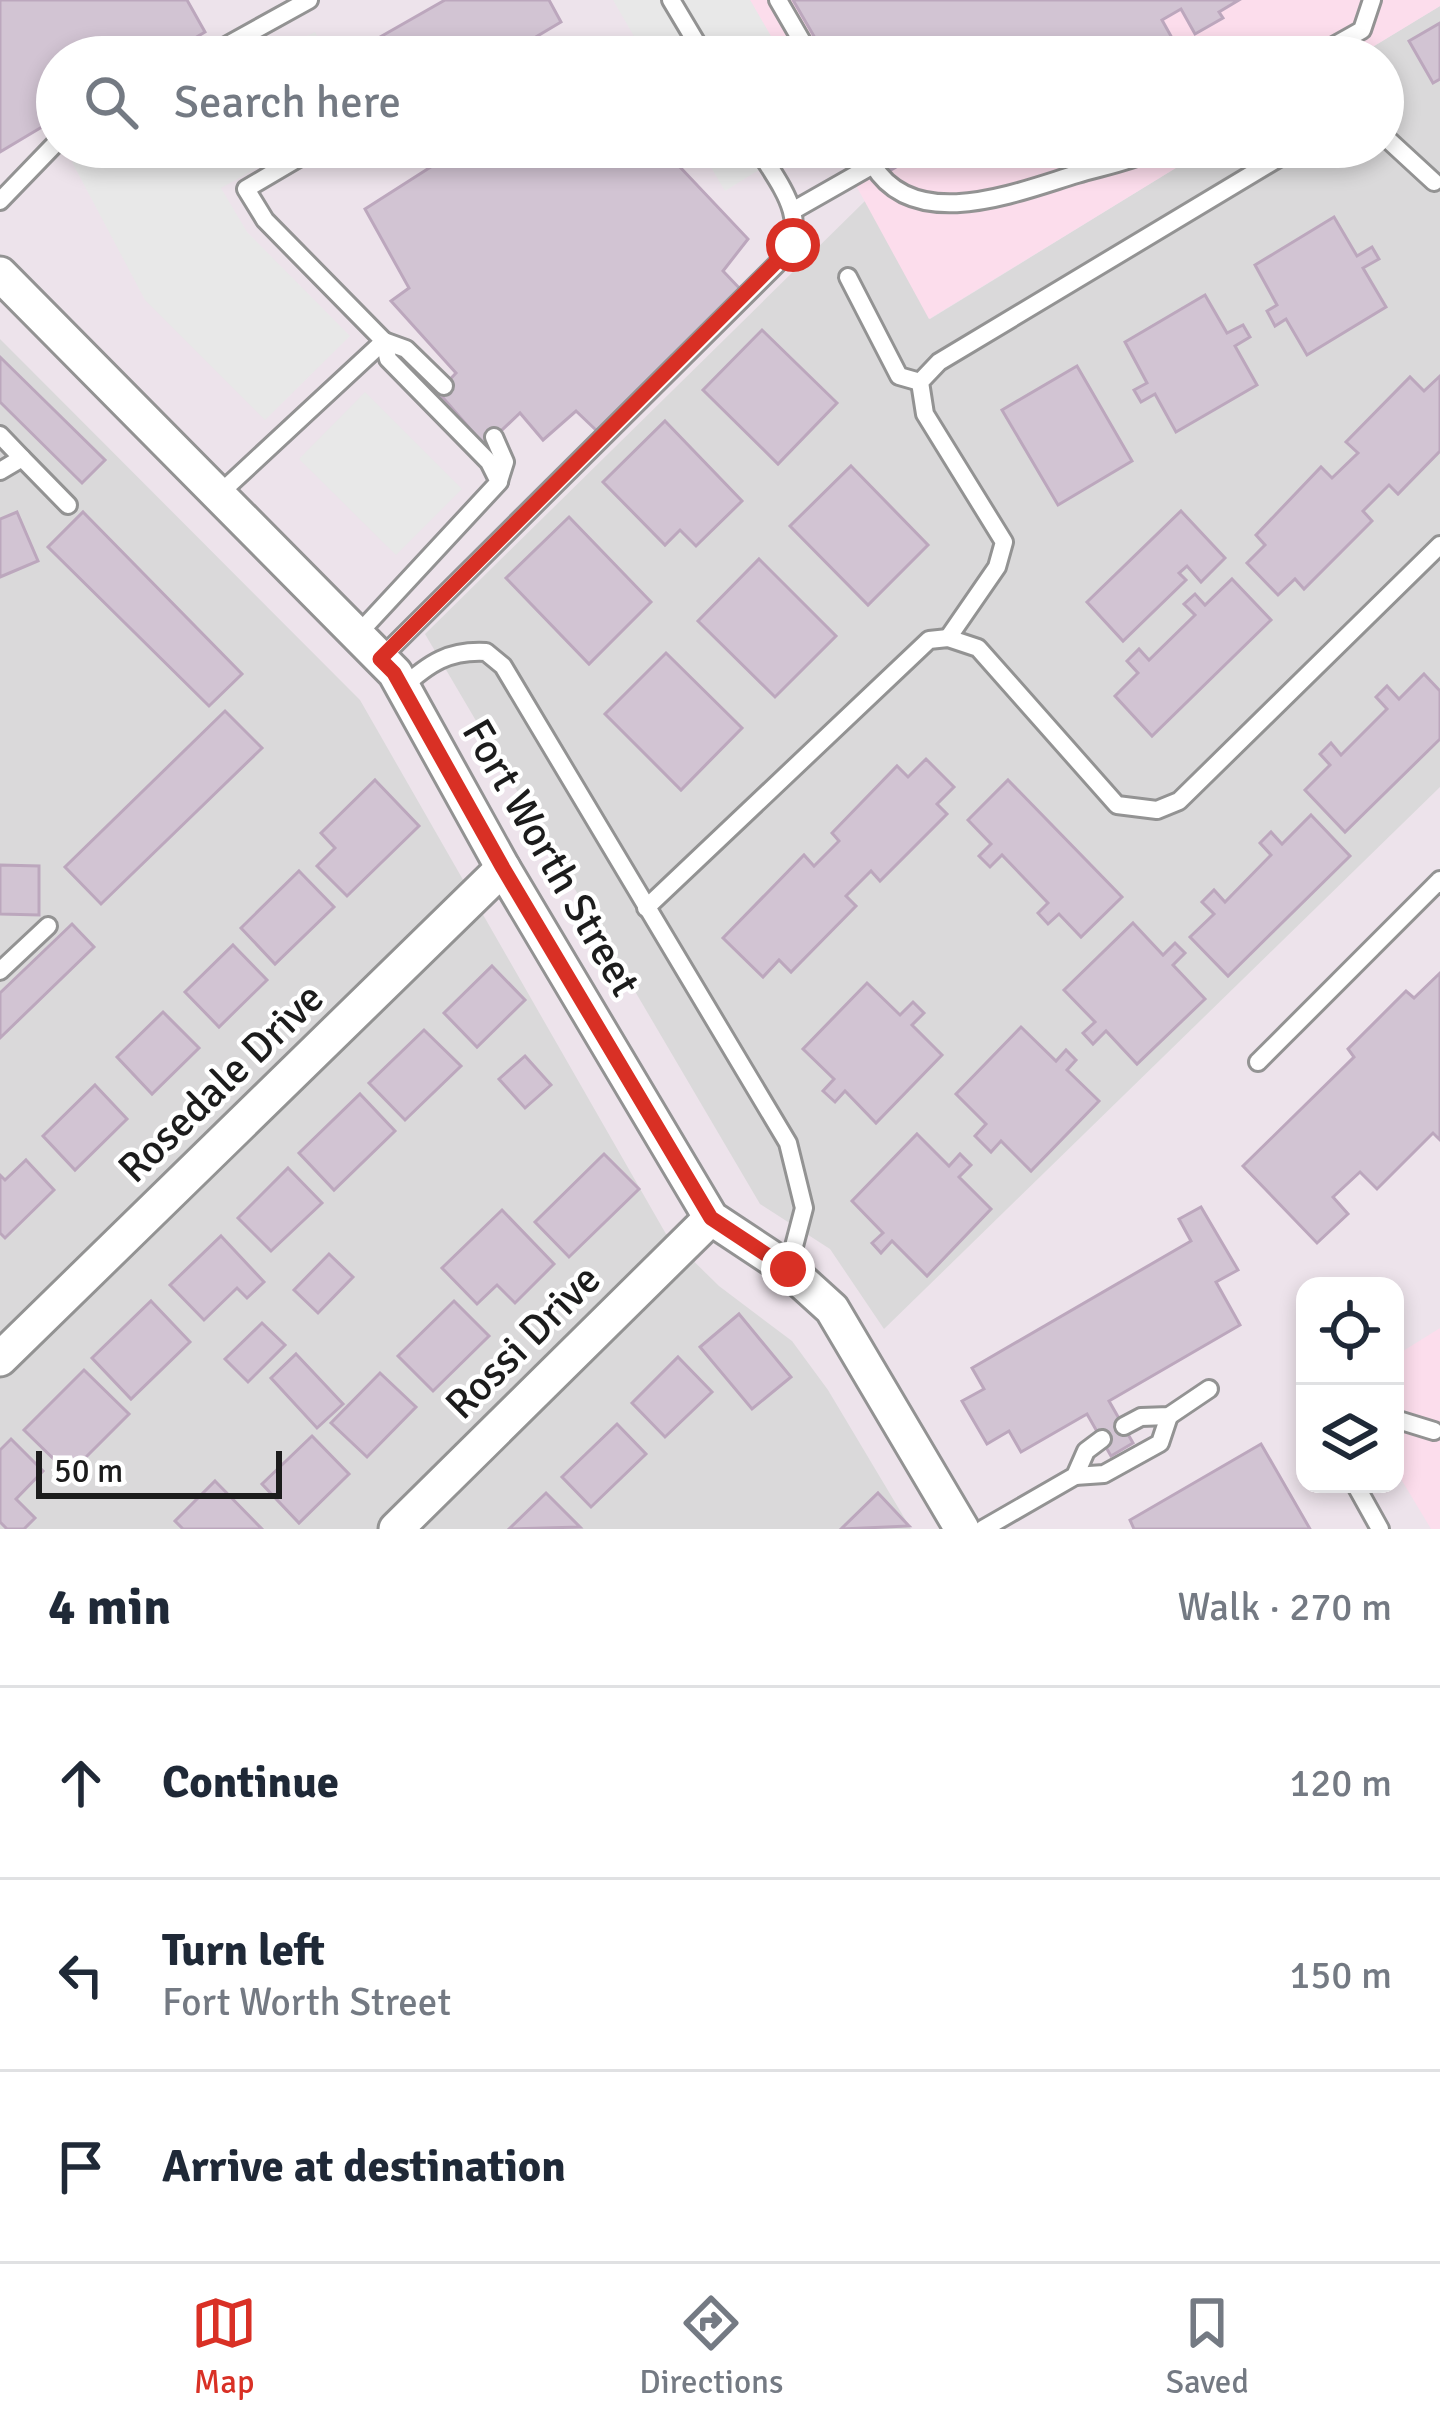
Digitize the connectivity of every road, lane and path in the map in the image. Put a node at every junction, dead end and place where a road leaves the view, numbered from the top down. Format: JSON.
{"nodes":[{"id":1,"x":309,"y":0,"type":"edge"},
{"id":2,"x":671,"y":0,"type":"edge"},
{"id":3,"x":778,"y":0,"type":"edge"},
{"id":4,"x":1372,"y":0,"type":"edge"},
{"id":5,"x":244,"y":36,"type":"edge"},
{"id":6,"x":692,"y":36,"type":"edge"},
{"id":7,"x":799,"y":36,"type":"edge"},
{"id":8,"x":1351,"y":36,"type":"edge"},
{"id":9,"x":1404,"y":154,"type":"edge"},
{"id":10,"x":36,"y":164,"type":"edge"},
{"id":11,"x":282,"y":168,"type":"edge"},
{"id":12,"x":769,"y":168,"type":"edge"},
{"id":13,"x":868,"y":168,"type":"edge"},
{"id":14,"x":876,"y":168,"type":"edge"},
{"id":15,"x":1091,"y":168,"type":"edge"},
{"id":16,"x":1262,"y":168,"type":"edge"},
{"id":17,"x":1438,"y":184,"type":"edge"},
{"id":18,"x":0,"y":201,"type":"edge"},
{"id":19,"x":794,"y":210,"type":"junction"},
{"id":20,"x":0,"y":274,"type":"edge"},
{"id":21,"x":848,"y":277,"type":"dead end"},
{"id":22,"x":384,"y":340,"type":"junction"},
{"id":23,"x":920,"y":382,"type":"junction"},
{"id":24,"x":444,"y":386,"type":"dead end"},
{"id":25,"x":0,"y":435,"type":"edge"},
{"id":26,"x":494,"y":437,"type":"dead end"},
{"id":27,"x":22,"y":458,"type":"junction"},
{"id":28,"x":0,"y":471,"type":"edge"},
{"id":29,"x":499,"y":482,"type":"junction"},
{"id":30,"x":218,"y":495,"type":"junction"},
{"id":31,"x":68,"y":505,"type":"dead end"},
{"id":32,"x":1440,"y":545,"type":"edge"},
{"id":33,"x":948,"y":638,"type":"junction"},
{"id":34,"x":369,"y":647,"type":"junction"},
{"id":35,"x":402,"y":688,"type":"junction"},
{"id":36,"x":503,"y":868,"type":"junction"},
{"id":37,"x":1440,"y":880,"type":"edge"},
{"id":38,"x":646,"y":908,"type":"junction"},
{"id":39,"x":48,"y":926,"type":"dead end"},
{"id":40,"x":0,"y":971,"type":"edge"},
{"id":41,"x":1258,"y":1062,"type":"dead end"},
{"id":42,"x":711,"y":1218,"type":"junction"},
{"id":43,"x":788,"y":1269,"type":"junction"},
{"id":44,"x":0,"y":1359,"type":"edge"},
{"id":45,"x":1209,"y":1389,"type":"dead end"},
{"id":46,"x":1168,"y":1416,"type":"junction"},
{"id":47,"x":1404,"y":1422,"type":"edge"},
{"id":48,"x":1124,"y":1426,"type":"dead end"},
{"id":49,"x":1438,"y":1433,"type":"edge"},
{"id":50,"x":1102,"y":1439,"type":"dead end"},
{"id":51,"x":1075,"y":1476,"type":"junction"},
{"id":52,"x":1359,"y":1493,"type":"edge"},
{"id":53,"x":397,"y":1529,"type":"edge"},
{"id":54,"x":962,"y":1529,"type":"edge"},
{"id":55,"x":983,"y":1529,"type":"edge"},
{"id":56,"x":1380,"y":1529,"type":"edge"}],
"edges":[{"from":1,"to":5,"type":"lane"},
{"from":2,"to":6,"type":"lane"},
{"from":3,"to":7,"type":"lane"},
{"from":4,"to":8,"type":"lane"},
{"from":9,"to":17,"type":"lane"},
{"from":10,"to":18,"type":"lane"},
{"from":11,"to":22,"type":"lane"},
{"from":12,"to":19,"type":"lane"},
{"from":13,"to":19,"type":"lane"},
{"from":14,"to":15,"type":"lane"},
{"from":16,"to":23,"type":"lane"},
{"from":19,"to":34,"type":"lane"},
{"from":20,"to":30,"type":"street","name":"Fort Worth Street"},
{"from":21,"to":23,"type":"lane"},
{"from":22,"to":24,"type":"lane"},
{"from":22,"to":29,"type":"lane"},
{"from":22,"to":30,"type":"lane"},
{"from":23,"to":33,"type":"lane"},
{"from":25,"to":27,"type":"lane"},
{"from":26,"to":29,"type":"lane"},
{"from":27,"to":28,"type":"lane"},
{"from":27,"to":31,"type":"lane"},
{"from":29,"to":34,"type":"lane"},
{"from":30,"to":34,"type":"street","name":"Fort Worth Street"},
{"from":32,"to":33,"type":"lane"},
{"from":33,"to":38,"type":"lane"},
{"from":34,"to":35,"type":"street","name":"Fort Worth Street"},
{"from":35,"to":36,"type":"street","name":"Fort Worth Street"},
{"from":35,"to":38,"type":"lane"},
{"from":36,"to":42,"type":"street","name":"Fort Worth Street"},
{"from":36,"to":44,"type":"street","name":"Rosedale Drive"},
{"from":37,"to":41,"type":"lane"},
{"from":38,"to":43,"type":"lane"},
{"from":39,"to":40,"type":"lane"},
{"from":42,"to":43,"type":"street","name":"Fort Worth Street"},
{"from":42,"to":53,"type":"street","name":"Rossi Drive"},
{"from":43,"to":54,"type":"street","name":"Fort Worth Street"},
{"from":45,"to":46,"type":"lane"},
{"from":46,"to":48,"type":"lane"},
{"from":46,"to":51,"type":"lane"},
{"from":47,"to":49,"type":"lane"},
{"from":50,"to":51,"type":"lane"},
{"from":51,"to":55,"type":"lane"},
{"from":52,"to":56,"type":"lane"}]}
